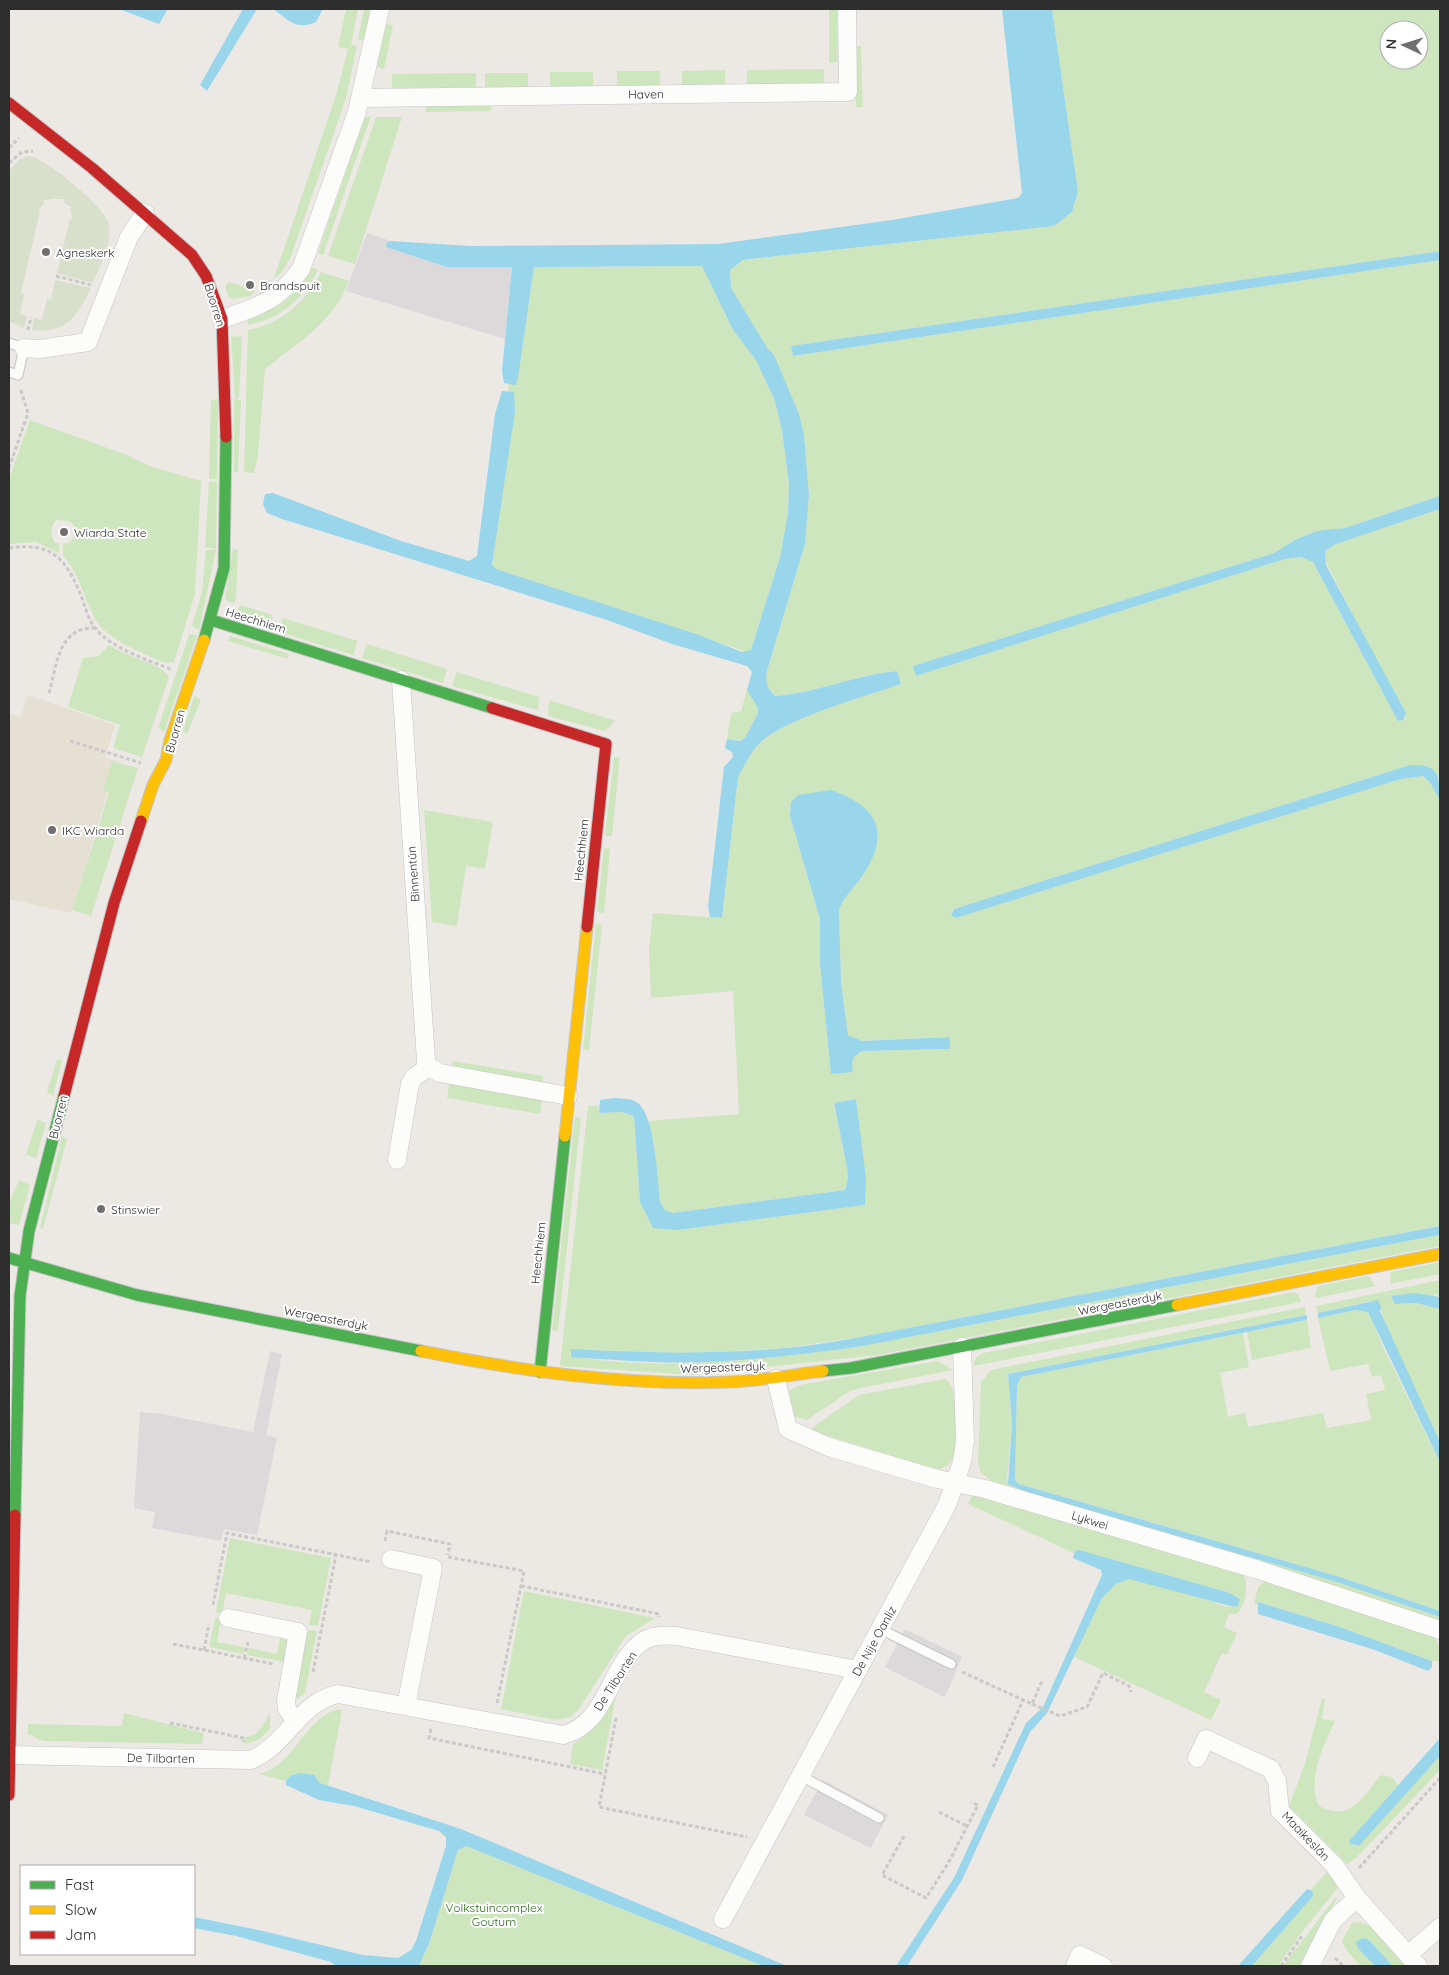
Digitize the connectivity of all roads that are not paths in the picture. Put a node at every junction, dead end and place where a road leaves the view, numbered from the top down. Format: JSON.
{"nodes":[{"id":1,"x":380,"y":9,"type":"edge"},
{"id":2,"x":847,"y":9,"type":"edge"},
{"id":3,"x":361,"y":98,"type":"junction"},
{"id":4,"x":9,"y":103,"type":"edge"},
{"id":5,"x":145,"y":213,"type":"junction"},
{"id":6,"x":222,"y":319,"type":"junction"},
{"id":7,"x":22,"y":339,"type":"edge"},
{"id":8,"x":9,"y":372,"type":"edge"},
{"id":9,"x":211,"y":620,"type":"junction"},
{"id":10,"x":400,"y":680,"type":"junction"},
{"id":11,"x":428,"y":1068,"type":"junction"},
{"id":12,"x":568,"y":1096,"type":"junction"},
{"id":13,"x":397,"y":1160,"type":"dead end"},
{"id":14,"x":1440,"y":1254,"type":"edge"},
{"id":15,"x":9,"y":1258,"type":"edge"},
{"id":16,"x":26,"y":1263,"type":"junction"},
{"id":17,"x":962,"y":1347,"type":"junction"},
{"id":18,"x":540,"y":1372,"type":"junction"},
{"id":19,"x":776,"y":1379,"type":"junction"},
{"id":20,"x":956,"y":1482,"type":"junction"},
{"id":21,"x":384,"y":1557,"type":"road end"},
{"id":22,"x":228,"y":1618,"type":"dead end"},
{"id":23,"x":880,"y":1629,"type":"junction"},
{"id":24,"x":1440,"y":1630,"type":"edge"},
{"id":25,"x":951,"y":1664,"type":"road end"},
{"id":26,"x":858,"y":1670,"type":"junction"},
{"id":27,"x":406,"y":1706,"type":"junction"},
{"id":28,"x":296,"y":1722,"type":"junction"},
{"id":29,"x":10,"y":1755,"type":"edge"},
{"id":30,"x":1197,"y":1758,"type":"dead end"},
{"id":31,"x":800,"y":1776,"type":"junction"},
{"id":32,"x":9,"y":1795,"type":"edge"},
{"id":33,"x":879,"y":1818,"type":"dead end"},
{"id":34,"x":1358,"y":1898,"type":"junction"},
{"id":35,"x":723,"y":1919,"type":"dead end"},
{"id":36,"x":1440,"y":1927,"type":"edge"},
{"id":37,"x":1413,"y":1960,"type":"edge"},
{"id":38,"x":1075,"y":1966,"type":"edge"},
{"id":39,"x":1103,"y":1966,"type":"edge"},
{"id":40,"x":1310,"y":1966,"type":"edge"}],
"edges":[{"from":1,"to":3,"type":"street"},
{"from":2,"to":3,"type":"street","name":"Haven"},
{"from":3,"to":6,"type":"street"},
{"from":4,"to":5,"type":"street","name":"Buorren"},
{"from":5,"to":6,"type":"street","name":"Buorren"},
{"from":5,"to":7,"type":"street"},
{"from":6,"to":9,"type":"street","name":"Buorren"},
{"from":7,"to":8,"type":"lane"},
{"from":9,"to":10,"type":"street","name":"Heechhiem"},
{"from":9,"to":16,"type":"street","name":"Buorren"},
{"from":10,"to":11,"type":"street","name":"Binnentún"},
{"from":10,"to":12,"type":"street","name":"Heechhiem"},
{"from":11,"to":12,"type":"street"},
{"from":11,"to":13,"type":"street"},
{"from":12,"to":18,"type":"street","name":"Heechhiem"},
{"from":14,"to":17,"type":"street","name":"Wergeasterdyk"},
{"from":15,"to":16,"type":"street","name":"Wergeasterdyk"},
{"from":16,"to":18,"type":"street","name":"Wergeasterdyk"},
{"from":16,"to":29,"type":"street","name":"Buorren"},
{"from":17,"to":19,"type":"street","name":"Wergeasterdyk"},
{"from":17,"to":20,"type":"street","name":"De Nije Oanliz"},
{"from":18,"to":19,"type":"street","name":"Wergeasterdyk"},
{"from":19,"to":20,"type":"street","name":"Lykwei"},
{"from":20,"to":23,"type":"street","name":"De Nije Oanliz"},
{"from":20,"to":24,"type":"street","name":"Lykwei"},
{"from":21,"to":27,"type":"street"},
{"from":22,"to":28,"type":"street"},
{"from":23,"to":25,"type":"lane"},
{"from":23,"to":26,"type":"street","name":"De Nije Oanliz"},
{"from":26,"to":27,"type":"street","name":"De Tilbarten"},
{"from":26,"to":31,"type":"street","name":"De Nije Oanliz"},
{"from":27,"to":28,"type":"street","name":"De Tilbarten"},
{"from":28,"to":29,"type":"street","name":"De Tilbarten"},
{"from":29,"to":32,"type":"street","name":"Buorren"},
{"from":30,"to":34,"type":"street","name":"Maaikeslân"},
{"from":31,"to":33,"type":"lane"},
{"from":31,"to":35,"type":"street","name":"De Nije Oanliz"},
{"from":34,"to":37,"type":"street","name":"Maaikeslân"},
{"from":34,"to":40,"type":"street"},
{"from":36,"to":37,"type":"street"},
{"from":38,"to":39,"type":"street"}]}
